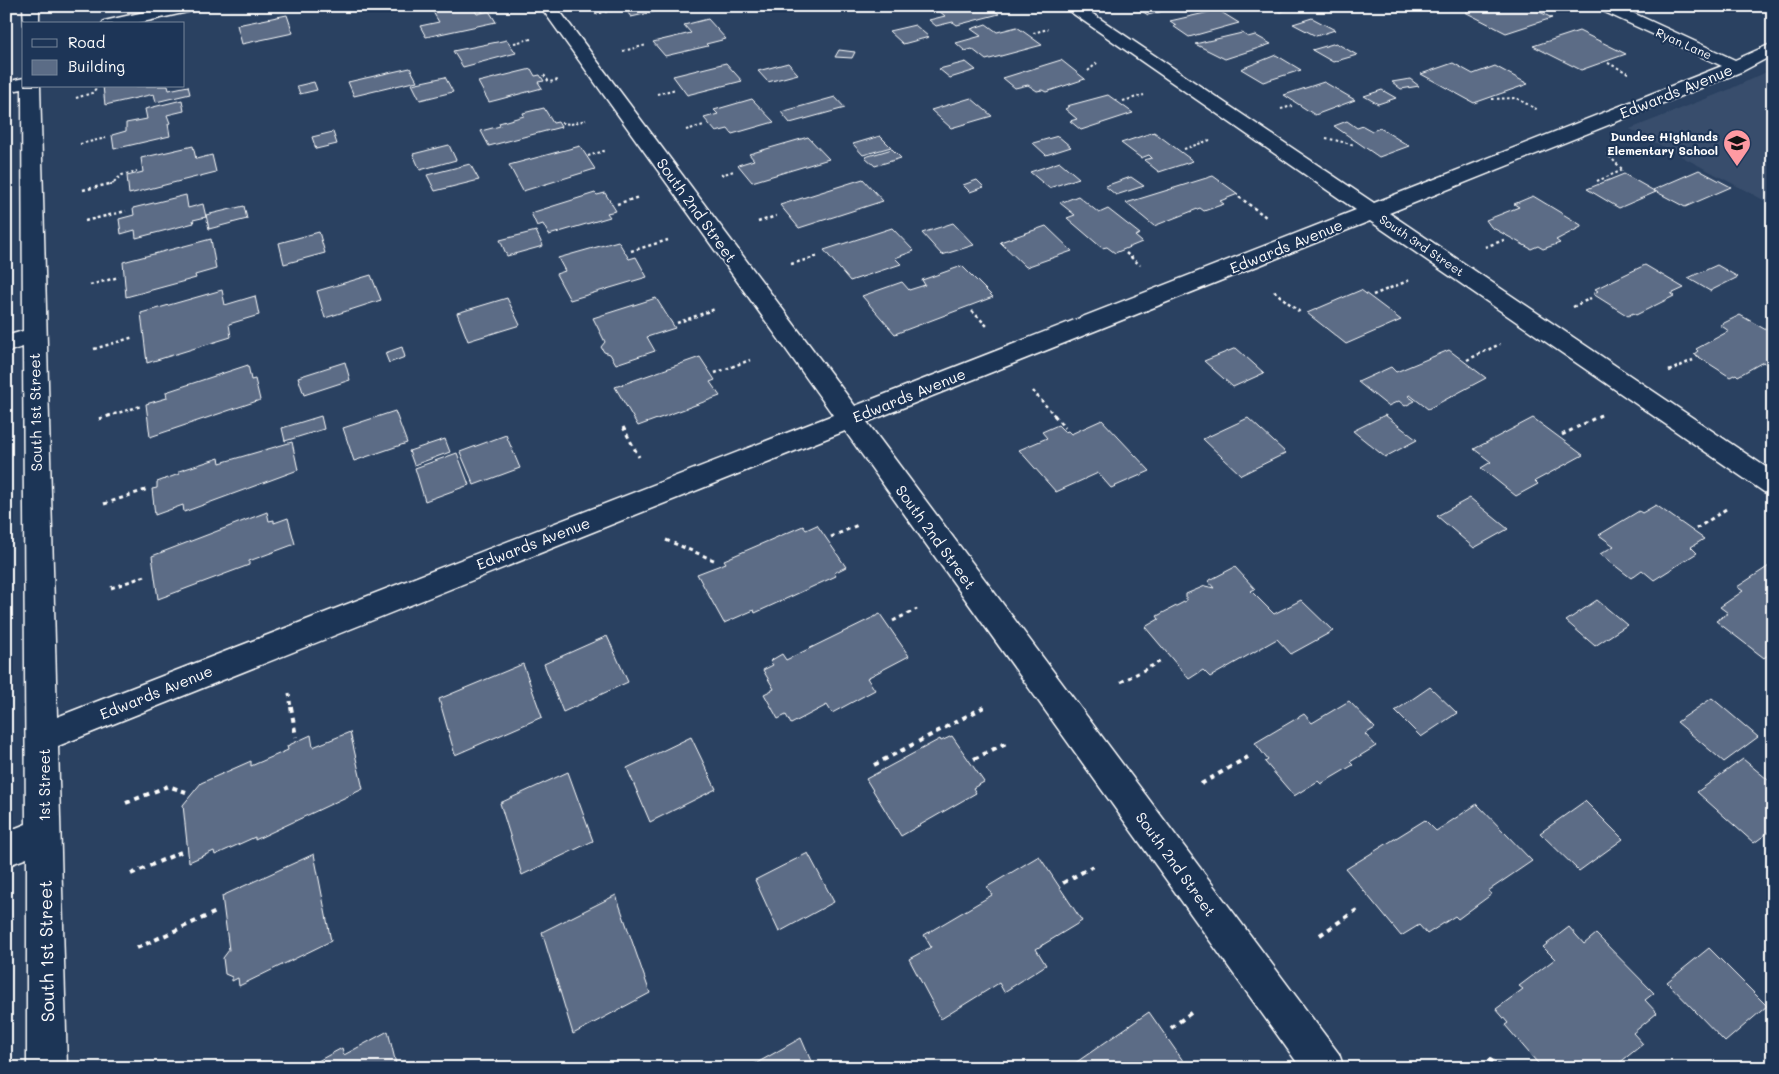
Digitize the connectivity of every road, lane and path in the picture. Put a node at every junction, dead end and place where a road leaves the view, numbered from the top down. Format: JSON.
{"nodes":[{"id":1,"x":31,"y":6,"type":"edge"},
{"id":2,"x":195,"y":6,"type":"edge"},
{"id":3,"x":503,"y":6,"type":"edge"},
{"id":4,"x":548,"y":6,"type":"edge"},
{"id":5,"x":1070,"y":6,"type":"edge"},
{"id":6,"x":1604,"y":6,"type":"edge"},
{"id":7,"x":619,"y":9,"type":"dead end"},
{"id":8,"x":481,"y":11,"type":"dead end"},
{"id":9,"x":594,"y":14,"type":"dead end"},
{"id":10,"x":31,"y":22,"type":"edge"},
{"id":11,"x":119,"y":22,"type":"edge"},
{"id":12,"x":1056,"y":27,"type":"dead end"},
{"id":13,"x":1033,"y":33,"type":"dead end"},
{"id":14,"x":531,"y":39,"type":"dead end"},
{"id":15,"x":514,"y":43,"type":"dead end"},
{"id":16,"x":647,"y":45,"type":"dead end"},
{"id":17,"x":1773,"y":48,"type":"edge"},
{"id":18,"x":623,"y":51,"type":"dead end"},
{"id":19,"x":1101,"y":59,"type":"dead end"},
{"id":20,"x":1608,"y":63,"type":"dead end"},
{"id":21,"x":1737,"y":67,"type":"junction"},
{"id":22,"x":1088,"y":71,"type":"dead end"},
{"id":23,"x":544,"y":75,"type":"dead end"},
{"id":24,"x":1636,"y":77,"type":"dead end"},
{"id":25,"x":558,"y":80,"type":"dead end"},
{"id":26,"x":22,"y":83,"type":"edge"},
{"id":27,"x":6,"y":87,"type":"edge"},
{"id":28,"x":30,"y":88,"type":"edge"},
{"id":29,"x":96,"y":88,"type":"edge"},
{"id":30,"x":676,"y":89,"type":"dead end"},
{"id":31,"x":1149,"y":93,"type":"dead end"},
{"id":32,"x":657,"y":94,"type":"dead end"},
{"id":33,"x":76,"y":98,"type":"dead end"},
{"id":34,"x":1492,"y":99,"type":"dead end"},
{"id":35,"x":1124,"y":101,"type":"dead end"},
{"id":36,"x":1543,"y":112,"type":"dead end"},
{"id":37,"x":586,"y":120,"type":"dead end"},
{"id":38,"x":561,"y":123,"type":"dead end"},
{"id":39,"x":704,"y":125,"type":"dead end"},
{"id":40,"x":686,"y":130,"type":"dead end"},
{"id":41,"x":106,"y":138,"type":"dead end"},
{"id":42,"x":1212,"y":139,"type":"dead end"},
{"id":43,"x":1318,"y":141,"type":"dead end"},
{"id":44,"x":80,"y":144,"type":"dead end"},
{"id":45,"x":1355,"y":145,"type":"dead end"},
{"id":46,"x":1184,"y":149,"type":"dead end"},
{"id":47,"x":607,"y":150,"type":"dead end"},
{"id":48,"x":1607,"y":154,"type":"dead end"},
{"id":49,"x":588,"y":156,"type":"dead end"},
{"id":50,"x":137,"y":171,"type":"dead end"},
{"id":51,"x":734,"y":171,"type":"dead end"},
{"id":52,"x":721,"y":175,"type":"dead end"},
{"id":53,"x":1597,"y":181,"type":"dead end"},
{"id":54,"x":83,"y":190,"type":"dead end"},
{"id":55,"x":639,"y":197,"type":"dead end"},
{"id":56,"x":1239,"y":197,"type":"dead end"},
{"id":57,"x":617,"y":204,"type":"dead end"},
{"id":58,"x":126,"y":211,"type":"dead end"},
{"id":59,"x":1372,"y":212,"type":"junction"},
{"id":60,"x":776,"y":216,"type":"dead end"},
{"id":61,"x":1267,"y":218,"type":"dead end"},
{"id":62,"x":85,"y":222,"type":"dead end"},
{"id":63,"x":758,"y":222,"type":"dead end"},
{"id":64,"x":668,"y":240,"type":"dead end"},
{"id":65,"x":1504,"y":240,"type":"dead end"},
{"id":66,"x":1482,"y":248,"type":"dead end"},
{"id":67,"x":631,"y":251,"type":"dead end"},
{"id":68,"x":1126,"y":253,"type":"dead end"},
{"id":69,"x":819,"y":256,"type":"dead end"},
{"id":70,"x":791,"y":264,"type":"dead end"},
{"id":71,"x":1140,"y":265,"type":"dead end"},
{"id":72,"x":119,"y":277,"type":"dead end"},
{"id":73,"x":1410,"y":280,"type":"dead end"},
{"id":74,"x":90,"y":285,"type":"dead end"},
{"id":75,"x":1274,"y":291,"type":"dead end"},
{"id":76,"x":1373,"y":295,"type":"dead end"},
{"id":77,"x":1591,"y":298,"type":"dead end"},
{"id":78,"x":1572,"y":308,"type":"dead end"},
{"id":79,"x":715,"y":309,"type":"dead end"},
{"id":80,"x":972,"y":311,"type":"dead end"},
{"id":81,"x":1301,"y":313,"type":"dead end"},
{"id":82,"x":677,"y":323,"type":"dead end"},
{"id":83,"x":987,"y":326,"type":"dead end"},
{"id":84,"x":33,"y":336,"type":"junction"},
{"id":85,"x":134,"y":337,"type":"dead end"},
{"id":86,"x":6,"y":344,"type":"edge"},
{"id":87,"x":1500,"y":344,"type":"dead end"},
{"id":88,"x":94,"y":349,"type":"dead end"},
{"id":89,"x":750,"y":360,"type":"dead end"},
{"id":90,"x":1467,"y":360,"type":"dead end"},
{"id":91,"x":1693,"y":360,"type":"dead end"},
{"id":92,"x":1669,"y":371,"type":"dead end"},
{"id":93,"x":715,"y":373,"type":"dead end"},
{"id":94,"x":1033,"y":391,"type":"dead end"},
{"id":95,"x":141,"y":406,"type":"dead end"},
{"id":96,"x":1601,"y":415,"type":"dead end"},
{"id":97,"x":99,"y":419,"type":"dead end"},
{"id":98,"x":849,"y":419,"type":"junction"},
{"id":99,"x":623,"y":427,"type":"dead end"},
{"id":100,"x":1065,"y":428,"type":"dead end"},
{"id":101,"x":1562,"y":435,"type":"dead end"},
{"id":102,"x":639,"y":457,"type":"dead end"},
{"id":103,"x":1773,"y":486,"type":"edge"},
{"id":104,"x":148,"y":489,"type":"dead end"},
{"id":105,"x":104,"y":504,"type":"dead end"},
{"id":106,"x":1729,"y":507,"type":"dead end"},
{"id":107,"x":860,"y":524,"type":"dead end"},
{"id":108,"x":1696,"y":529,"type":"dead end"},
{"id":109,"x":831,"y":537,"type":"dead end"},
{"id":110,"x":666,"y":540,"type":"dead end"},
{"id":111,"x":716,"y":561,"type":"dead end"},
{"id":112,"x":148,"y":574,"type":"dead end"},
{"id":113,"x":111,"y":588,"type":"dead end"},
{"id":114,"x":918,"y":609,"type":"dead end"},
{"id":115,"x":893,"y":621,"type":"dead end"},
{"id":116,"x":1163,"y":660,"type":"dead end"},
{"id":117,"x":1121,"y":682,"type":"dead end"},
{"id":118,"x":288,"y":693,"type":"dead end"},
{"id":119,"x":984,"y":707,"type":"dead end"},
{"id":120,"x":44,"y":737,"type":"junction"},
{"id":121,"x":296,"y":737,"type":"dead end"},
{"id":122,"x":1008,"y":742,"type":"dead end"},
{"id":123,"x":1248,"y":757,"type":"dead end"},
{"id":124,"x":974,"y":760,"type":"dead end"},
{"id":125,"x":874,"y":765,"type":"dead end"},
{"id":126,"x":1202,"y":784,"type":"dead end"},
{"id":127,"x":186,"y":792,"type":"dead end"},
{"id":128,"x":126,"y":803,"type":"dead end"},
{"id":129,"x":44,"y":834,"type":"junction"},
{"id":130,"x":6,"y":849,"type":"edge"},
{"id":131,"x":181,"y":852,"type":"dead end"},
{"id":132,"x":1093,"y":866,"type":"dead end"},
{"id":133,"x":131,"y":874,"type":"dead end"},
{"id":134,"x":1063,"y":883,"type":"dead end"},
{"id":135,"x":1362,"y":907,"type":"dead end"},
{"id":136,"x":216,"y":912,"type":"dead end"},
{"id":137,"x":1320,"y":935,"type":"dead end"},
{"id":138,"x":137,"y":948,"type":"dead end"},
{"id":139,"x":1192,"y":1012,"type":"dead end"},
{"id":140,"x":1171,"y":1028,"type":"dead end"},
{"id":141,"x":47,"y":1068,"type":"edge"},
{"id":142,"x":1325,"y":1068,"type":"edge"},
{"id":143,"x":1481,"y":1068,"type":"edge"},
{"id":144,"x":1503,"y":1068,"type":"edge"}],
"edges":[{"from":1,"to":10,"type":"street"},
{"from":2,"to":11,"type":"street"},
{"from":3,"to":8,"type":"path"},
{"from":4,"to":98,"type":"street","name":"South 2nd Street"},
{"from":5,"to":59,"type":"street","name":"South 3rd Street"},
{"from":6,"to":21,"type":"street","name":"Ryan Lane"},
{"from":7,"to":9,"type":"path"},
{"from":12,"to":13,"type":"path"},
{"from":14,"to":15,"type":"path"},
{"from":16,"to":18,"type":"path"},
{"from":17,"to":21,"type":"street","name":"Edwards Avenue"},
{"from":19,"to":22,"type":"path"},
{"from":20,"to":24,"type":"path"},
{"from":21,"to":59,"type":"street","name":"Edwards Avenue"},
{"from":23,"to":25,"type":"path"},
{"from":26,"to":27,"type":"street"},
{"from":28,"to":84,"type":"street","name":"South 1st Street"},
{"from":29,"to":33,"type":"path"},
{"from":30,"to":32,"type":"path"},
{"from":31,"to":35,"type":"path"},
{"from":34,"to":36,"type":"path"},
{"from":37,"to":38,"type":"path"},
{"from":39,"to":40,"type":"path"},
{"from":41,"to":44,"type":"path"},
{"from":42,"to":46,"type":"path"},
{"from":43,"to":45,"type":"path"},
{"from":47,"to":49,"type":"path"},
{"from":48,"to":53,"type":"path"},
{"from":50,"to":54,"type":"path"},
{"from":51,"to":52,"type":"path"},
{"from":55,"to":57,"type":"path"},
{"from":56,"to":61,"type":"path"},
{"from":58,"to":62,"type":"path"},
{"from":59,"to":98,"type":"street","name":"Edwards Avenue"},
{"from":59,"to":103,"type":"street","name":"South 3rd Street"},
{"from":60,"to":63,"type":"path"},
{"from":64,"to":67,"type":"path"},
{"from":65,"to":66,"type":"path"},
{"from":68,"to":71,"type":"path"},
{"from":69,"to":70,"type":"path"},
{"from":72,"to":74,"type":"path"},
{"from":73,"to":76,"type":"path"},
{"from":75,"to":81,"type":"path"},
{"from":77,"to":78,"type":"path"},
{"from":79,"to":82,"type":"path"},
{"from":80,"to":83,"type":"path"},
{"from":84,"to":86,"type":"street"},
{"from":84,"to":120,"type":"street","name":"South 1st Street"},
{"from":85,"to":88,"type":"path"},
{"from":87,"to":90,"type":"path"},
{"from":89,"to":93,"type":"path"},
{"from":91,"to":92,"type":"path"},
{"from":94,"to":100,"type":"path"},
{"from":95,"to":97,"type":"path"},
{"from":96,"to":101,"type":"path"},
{"from":98,"to":120,"type":"street","name":"Edwards Avenue"},
{"from":98,"to":142,"type":"street","name":"South 2nd Street"},
{"from":99,"to":102,"type":"path"},
{"from":104,"to":105,"type":"path"},
{"from":106,"to":108,"type":"path"},
{"from":107,"to":109,"type":"path"},
{"from":110,"to":111,"type":"path"},
{"from":112,"to":113,"type":"path"},
{"from":114,"to":115,"type":"path"},
{"from":116,"to":117,"type":"path"},
{"from":118,"to":121,"type":"path"},
{"from":119,"to":125,"type":"path"},
{"from":120,"to":129,"type":"street","name":"1st Street"},
{"from":122,"to":124,"type":"path"},
{"from":123,"to":126,"type":"path"},
{"from":127,"to":128,"type":"path"},
{"from":129,"to":130,"type":"street"},
{"from":129,"to":141,"type":"street","name":"South 1st Street"},
{"from":131,"to":133,"type":"path"},
{"from":132,"to":134,"type":"path"},
{"from":135,"to":137,"type":"path"},
{"from":136,"to":138,"type":"path"},
{"from":139,"to":140,"type":"path"},
{"from":143,"to":144,"type":"path"}]}
